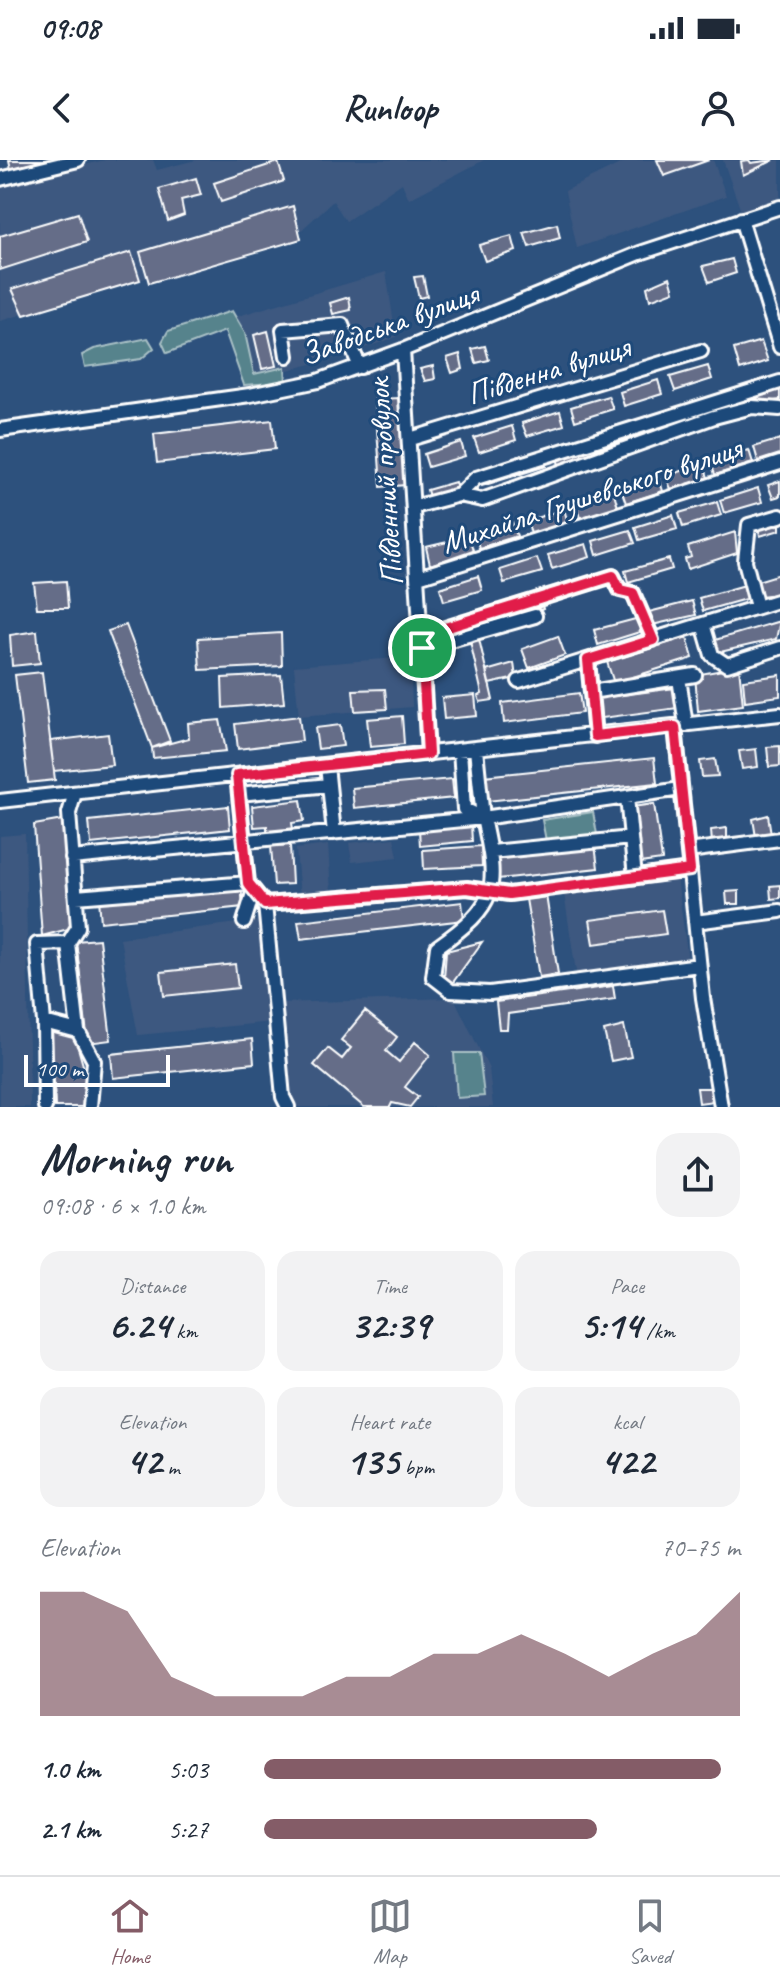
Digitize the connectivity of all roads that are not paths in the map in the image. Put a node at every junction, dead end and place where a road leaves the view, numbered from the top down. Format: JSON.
{"nodes":[{"id":1,"x":78,"y":160,"type":"edge"},
{"id":2,"x":0,"y":179,"type":"edge"},
{"id":3,"x":780,"y":207,"type":"edge"},
{"id":4,"x":741,"y":219,"type":"junction"},
{"id":5,"x":773,"y":302,"type":"edge"},
{"id":6,"x":780,"y":347,"type":"edge"},
{"id":7,"x":403,"y":350,"type":"junction"},
{"id":8,"x":701,"y":351,"type":"dead end"},
{"id":9,"x":287,"y":356,"type":"dead end"},
{"id":10,"x":360,"y":367,"type":"junction"},
{"id":11,"x":780,"y":382,"type":"edge"},
{"id":12,"x":698,"y":408,"type":"junction"},
{"id":13,"x":780,"y":409,"type":"edge"},
{"id":14,"x":701,"y":422,"type":"junction"},
{"id":15,"x":0,"y":430,"type":"edge"},
{"id":16,"x":410,"y":439,"type":"junction"},
{"id":17,"x":780,"y":463,"type":"edge"},
{"id":18,"x":459,"y":495,"type":"junction"},
{"id":19,"x":414,"y":507,"type":"junction"},
{"id":20,"x":780,"y":516,"type":"edge"},
{"id":21,"x":418,"y":577,"type":"junction"},
{"id":22,"x":780,"y":600,"type":"edge"},
{"id":23,"x":757,"y":607,"type":"junction"},
{"id":24,"x":535,"y":616,"type":"dead end"},
{"id":25,"x":703,"y":624,"type":"junction"},
{"id":26,"x":653,"y":640,"type":"junction"},
{"id":27,"x":442,"y":641,"type":"junction"},
{"id":28,"x":422,"y":648,"type":"junction"},
{"id":29,"x":780,"y":648,"type":"edge"},
{"id":30,"x":588,"y":660,"type":"junction"},
{"id":31,"x":695,"y":675,"type":"dead end"},
{"id":32,"x":679,"y":678,"type":"junction"},
{"id":33,"x":519,"y":681,"type":"dead end"},
{"id":34,"x":591,"y":692,"type":"junction"},
{"id":35,"x":780,"y":714,"type":"edge"},
{"id":36,"x":680,"y":726,"type":"junction"},
{"id":37,"x":595,"y":736,"type":"junction"},
{"id":38,"x":476,"y":749,"type":"junction"},
{"id":39,"x":460,"y":750,"type":"junction"},
{"id":40,"x":428,"y":754,"type":"junction"},
{"id":41,"x":327,"y":765,"type":"junction"},
{"id":42,"x":237,"y":775,"type":"junction"},
{"id":43,"x":329,"y":785,"type":"junction"},
{"id":44,"x":681,"y":789,"type":"junction"},
{"id":45,"x":75,"y":793,"type":"junction"},
{"id":46,"x":239,"y":794,"type":"junction"},
{"id":47,"x":627,"y":797,"type":"junction"},
{"id":48,"x":0,"y":801,"type":"edge"},
{"id":49,"x":483,"y":818,"type":"junction"},
{"id":50,"x":334,"y":833,"type":"junction"},
{"id":51,"x":631,"y":838,"type":"junction"},
{"id":52,"x":780,"y":839,"type":"edge"},
{"id":53,"x":244,"y":841,"type":"junction"},
{"id":54,"x":688,"y":851,"type":"junction"},
{"id":55,"x":491,"y":852,"type":"junction"},
{"id":56,"x":72,"y":858,"type":"junction"},
{"id":57,"x":690,"y":870,"type":"junction"},
{"id":58,"x":635,"y":877,"type":"junction"},
{"id":59,"x":251,"y":886,"type":"junction"},
{"id":60,"x":488,"y":891,"type":"junction"},
{"id":61,"x":76,"y":897,"type":"junction"},
{"id":62,"x":265,"y":904,"type":"junction"},
{"id":63,"x":780,"y":911,"type":"edge"},
{"id":64,"x":244,"y":922,"type":"dead end"},
{"id":65,"x":695,"y":922,"type":"junction"},
{"id":66,"x":68,"y":943,"type":"junction"},
{"id":67,"x":699,"y":965,"type":"junction"},
{"id":68,"x":44,"y":1022,"type":"junction"},
{"id":69,"x":78,"y":1031,"type":"junction"},
{"id":70,"x":45,"y":1107,"type":"edge"},
{"id":71,"x":90,"y":1107,"type":"edge"},
{"id":72,"x":288,"y":1107,"type":"edge"},
{"id":73,"x":721,"y":1107,"type":"edge"}],
"edges":[{"from":1,"to":2,"type":"street"},
{"from":3,"to":4,"type":"street","name":"Заводська вулиця"},
{"from":4,"to":5,"type":"street"},
{"from":4,"to":7,"type":"street","name":"Заводська вулиця"},
{"from":5,"to":6,"type":"street"},
{"from":7,"to":10,"type":"street","name":"Заводська вулиця"},
{"from":7,"to":16,"type":"street","name":"Південний провулок"},
{"from":8,"to":16,"type":"street","name":"Південна вулиця"},
{"from":9,"to":10,"type":"street"},
{"from":10,"to":15,"type":"street","name":"Заводська вулиця"},
{"from":11,"to":12,"type":"street"},
{"from":12,"to":14,"type":"street"},
{"from":12,"to":18,"type":"street"},
{"from":13,"to":14,"type":"street"},
{"from":14,"to":18,"type":"street"},
{"from":16,"to":19,"type":"street","name":"Південний провулок"},
{"from":17,"to":21,"type":"street","name":"Михайла Грушевського вулиця"},
{"from":18,"to":19,"type":"street"},
{"from":19,"to":21,"type":"street","name":"Південний провулок"},
{"from":20,"to":23,"type":"street"},
{"from":21,"to":28,"type":"street","name":"Південний провулок"},
{"from":22,"to":23,"type":"street"},
{"from":23,"to":25,"type":"street"},
{"from":24,"to":27,"type":"street"},
{"from":25,"to":26,"type":"street"},
{"from":25,"to":29,"type":"street"},
{"from":26,"to":27,"type":"street"},
{"from":26,"to":30,"type":"street"},
{"from":27,"to":28,"type":"street"},
{"from":28,"to":40,"type":"street","name":"Південний провулок"},
{"from":30,"to":33,"type":"street"},
{"from":30,"to":34,"type":"street"},
{"from":31,"to":32,"type":"street"},
{"from":32,"to":34,"type":"street"},
{"from":32,"to":36,"type":"street"},
{"from":34,"to":37,"type":"street"},
{"from":35,"to":36,"type":"street"},
{"from":36,"to":37,"type":"street"},
{"from":36,"to":44,"type":"street"},
{"from":37,"to":38,"type":"street"},
{"from":38,"to":39,"type":"street"},
{"from":38,"to":49,"type":"street"},
{"from":39,"to":40,"type":"street"},
{"from":39,"to":49,"type":"street"},
{"from":40,"to":41,"type":"street"},
{"from":41,"to":42,"type":"street"},
{"from":41,"to":43,"type":"street"},
{"from":42,"to":45,"type":"street"},
{"from":42,"to":46,"type":"street"},
{"from":43,"to":46,"type":"street"},
{"from":43,"to":50,"type":"street"},
{"from":44,"to":47,"type":"street"},
{"from":44,"to":54,"type":"street"},
{"from":45,"to":48,"type":"street"},
{"from":45,"to":56,"type":"street"},
{"from":46,"to":53,"type":"street"},
{"from":47,"to":49,"type":"street"},
{"from":47,"to":51,"type":"street"},
{"from":49,"to":50,"type":"street"},
{"from":49,"to":55,"type":"street"},
{"from":50,"to":53,"type":"street"},
{"from":51,"to":55,"type":"street"},
{"from":51,"to":58,"type":"street"},
{"from":52,"to":54,"type":"street"},
{"from":53,"to":56,"type":"street"},
{"from":53,"to":59,"type":"street"},
{"from":54,"to":57,"type":"street"},
{"from":55,"to":60,"type":"street"},
{"from":56,"to":61,"type":"street"},
{"from":57,"to":58,"type":"street"},
{"from":57,"to":65,"type":"street"},
{"from":58,"to":60,"type":"street"},
{"from":59,"to":61,"type":"street"},
{"from":59,"to":62,"type":"street"},
{"from":59,"to":64,"type":"street"},
{"from":60,"to":62,"type":"street"},
{"from":60,"to":67,"type":"street"},
{"from":61,"to":66,"type":"street"},
{"from":62,"to":72,"type":"street"},
{"from":63,"to":65,"type":"street"},
{"from":65,"to":67,"type":"street"},
{"from":66,"to":68,"type":"street"},
{"from":66,"to":69,"type":"street"},
{"from":67,"to":73,"type":"street"},
{"from":68,"to":69,"type":"street"},
{"from":68,"to":70,"type":"street"},
{"from":69,"to":71,"type":"street"}]}
